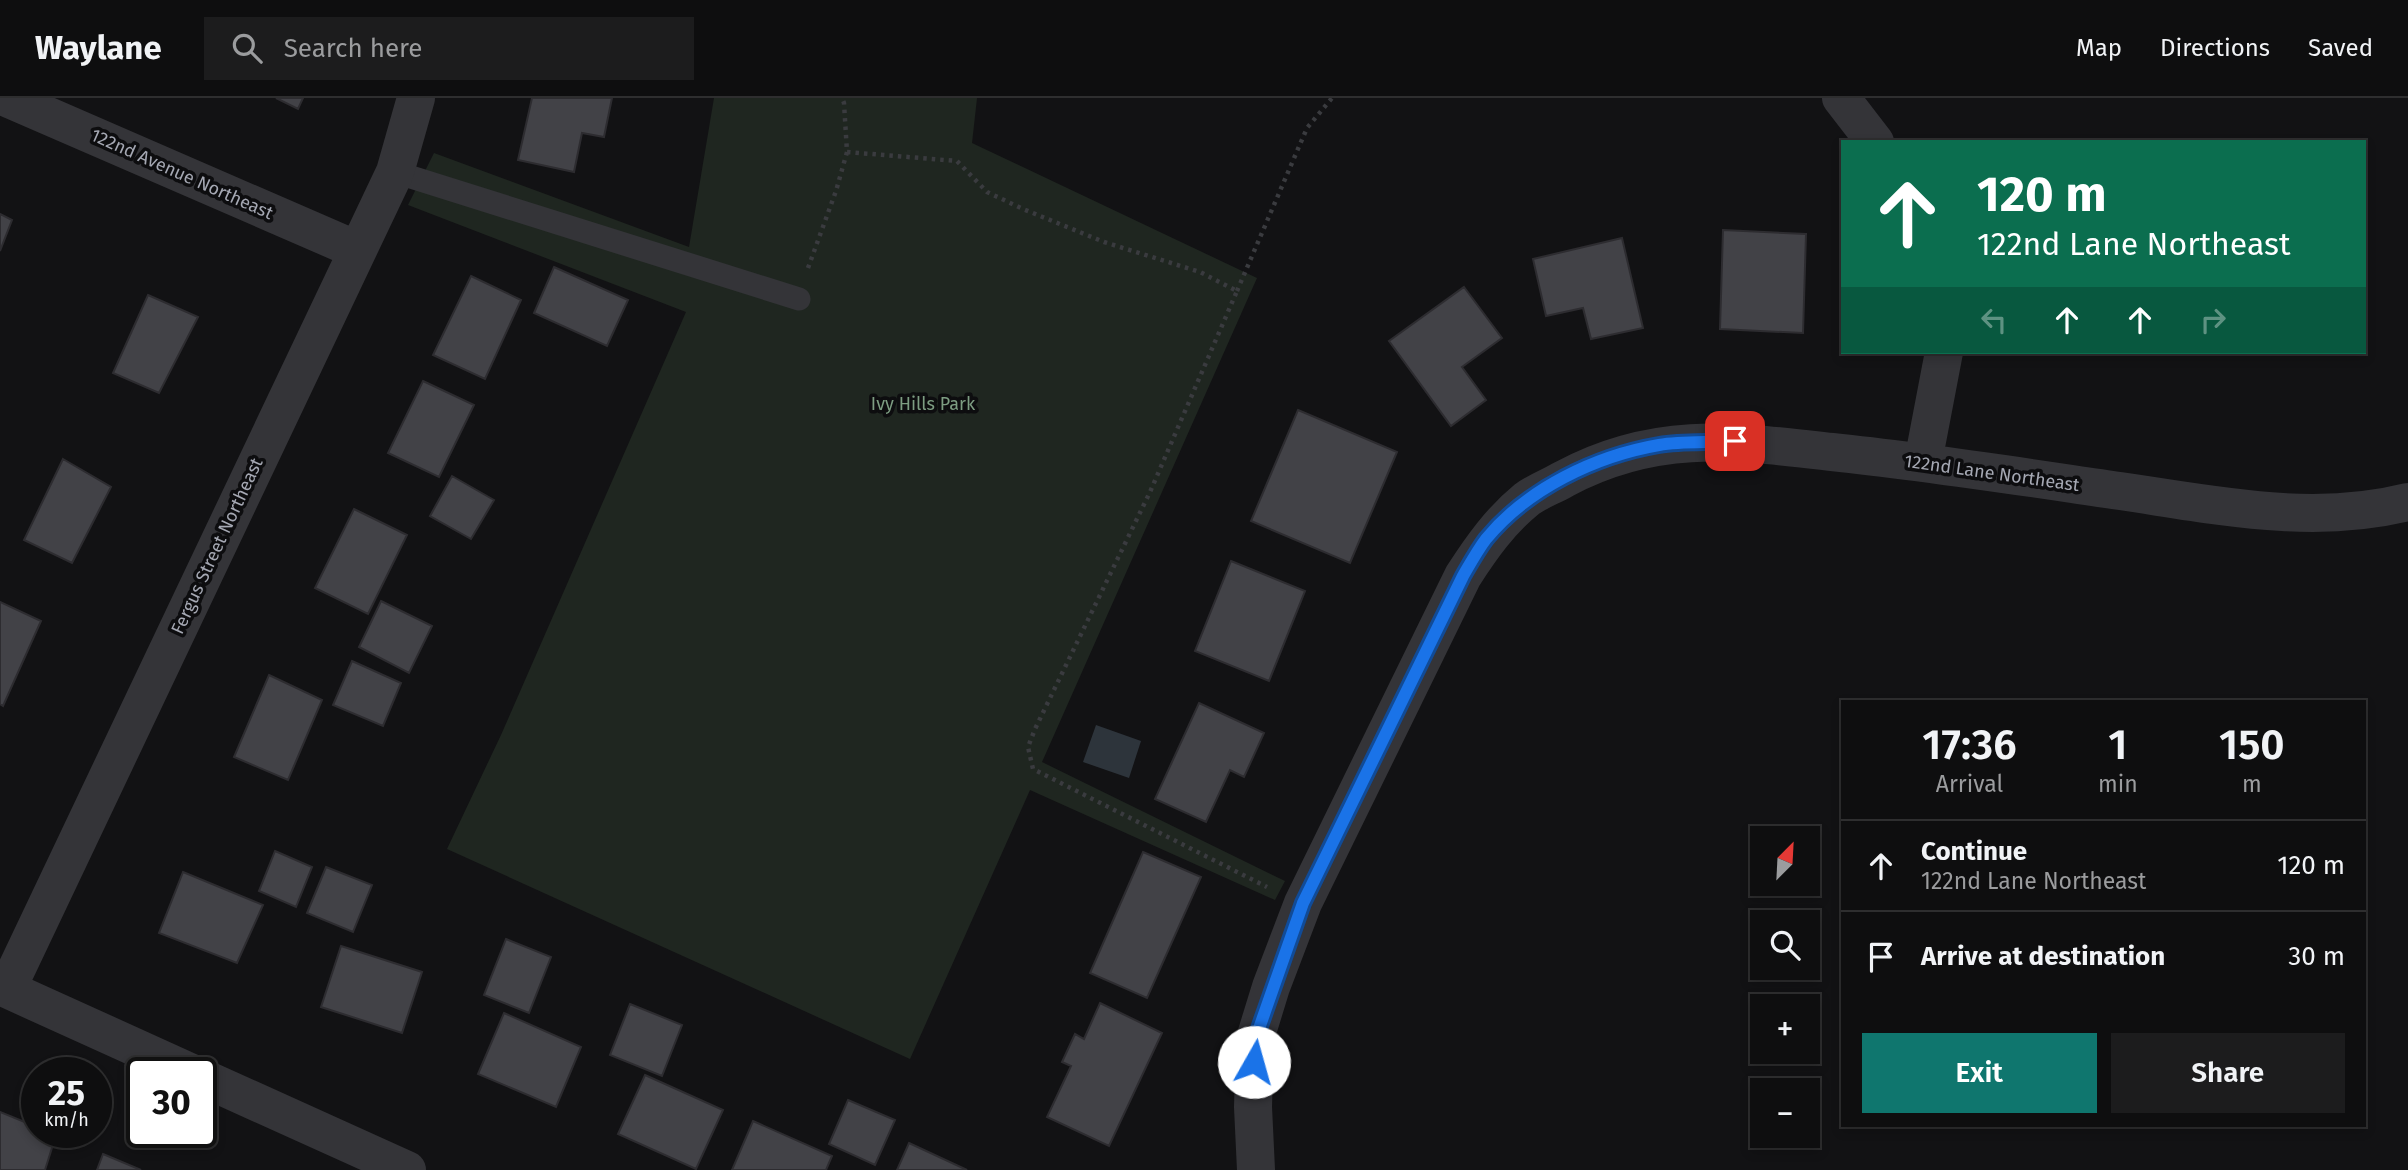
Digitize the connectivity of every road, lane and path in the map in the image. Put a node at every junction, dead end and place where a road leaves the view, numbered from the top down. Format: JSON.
{"nodes":[{"id":1,"x":7,"y":98,"type":"edge"},
{"id":2,"x":416,"y":98,"type":"edge"},
{"id":3,"x":842,"y":98,"type":"edge"},
{"id":4,"x":1332,"y":98,"type":"edge"},
{"id":5,"x":1841,"y":98,"type":"edge"},
{"id":6,"x":1873,"y":140,"type":"edge"},
{"id":7,"x":847,"y":152,"type":"junction"},
{"id":8,"x":396,"y":172,"type":"junction"},
{"id":9,"x":357,"y":250,"type":"junction"},
{"id":10,"x":1237,"y":291,"type":"junction"},
{"id":11,"x":799,"y":299,"type":"joint"},
{"id":12,"x":1944,"y":354,"type":"edge"},
{"id":13,"x":1923,"y":462,"type":"junction"},
{"id":14,"x":2408,"y":502,"type":"edge"},
{"id":15,"x":1303,"y":903,"type":"junction"},
{"id":16,"x":3,"y":988,"type":"edge"},
{"id":17,"x":156,"y":1057,"type":"edge"},
{"id":18,"x":217,"y":1084,"type":"edge"},
{"id":19,"x":407,"y":1170,"type":"edge"},
{"id":20,"x":1256,"y":1170,"type":"edge"}],
"edges":[{"from":1,"to":9,"type":"street","name":"122nd Avenue Northeast"},
{"from":2,"to":8,"type":"street","name":"Fergus Street Northeast"},
{"from":3,"to":7,"type":"path"},
{"from":4,"to":10,"type":"path"},
{"from":5,"to":6,"type":"street"},
{"from":7,"to":10,"type":"path"},
{"from":7,"to":11,"type":"path"},
{"from":8,"to":9,"type":"street","name":"Fergus Street Northeast"},
{"from":8,"to":11,"type":"lane"},
{"from":9,"to":16,"type":"street","name":"Fergus Street Northeast"},
{"from":10,"to":15,"type":"path"},
{"from":12,"to":13,"type":"street"},
{"from":13,"to":14,"type":"street","name":"122nd Lane Northeast"},
{"from":13,"to":15,"type":"street","name":"122nd Lane Northeast"},
{"from":15,"to":20,"type":"street","name":"122nd Lane Northeast"},
{"from":16,"to":17,"type":"street"},
{"from":18,"to":19,"type":"street"}]}
